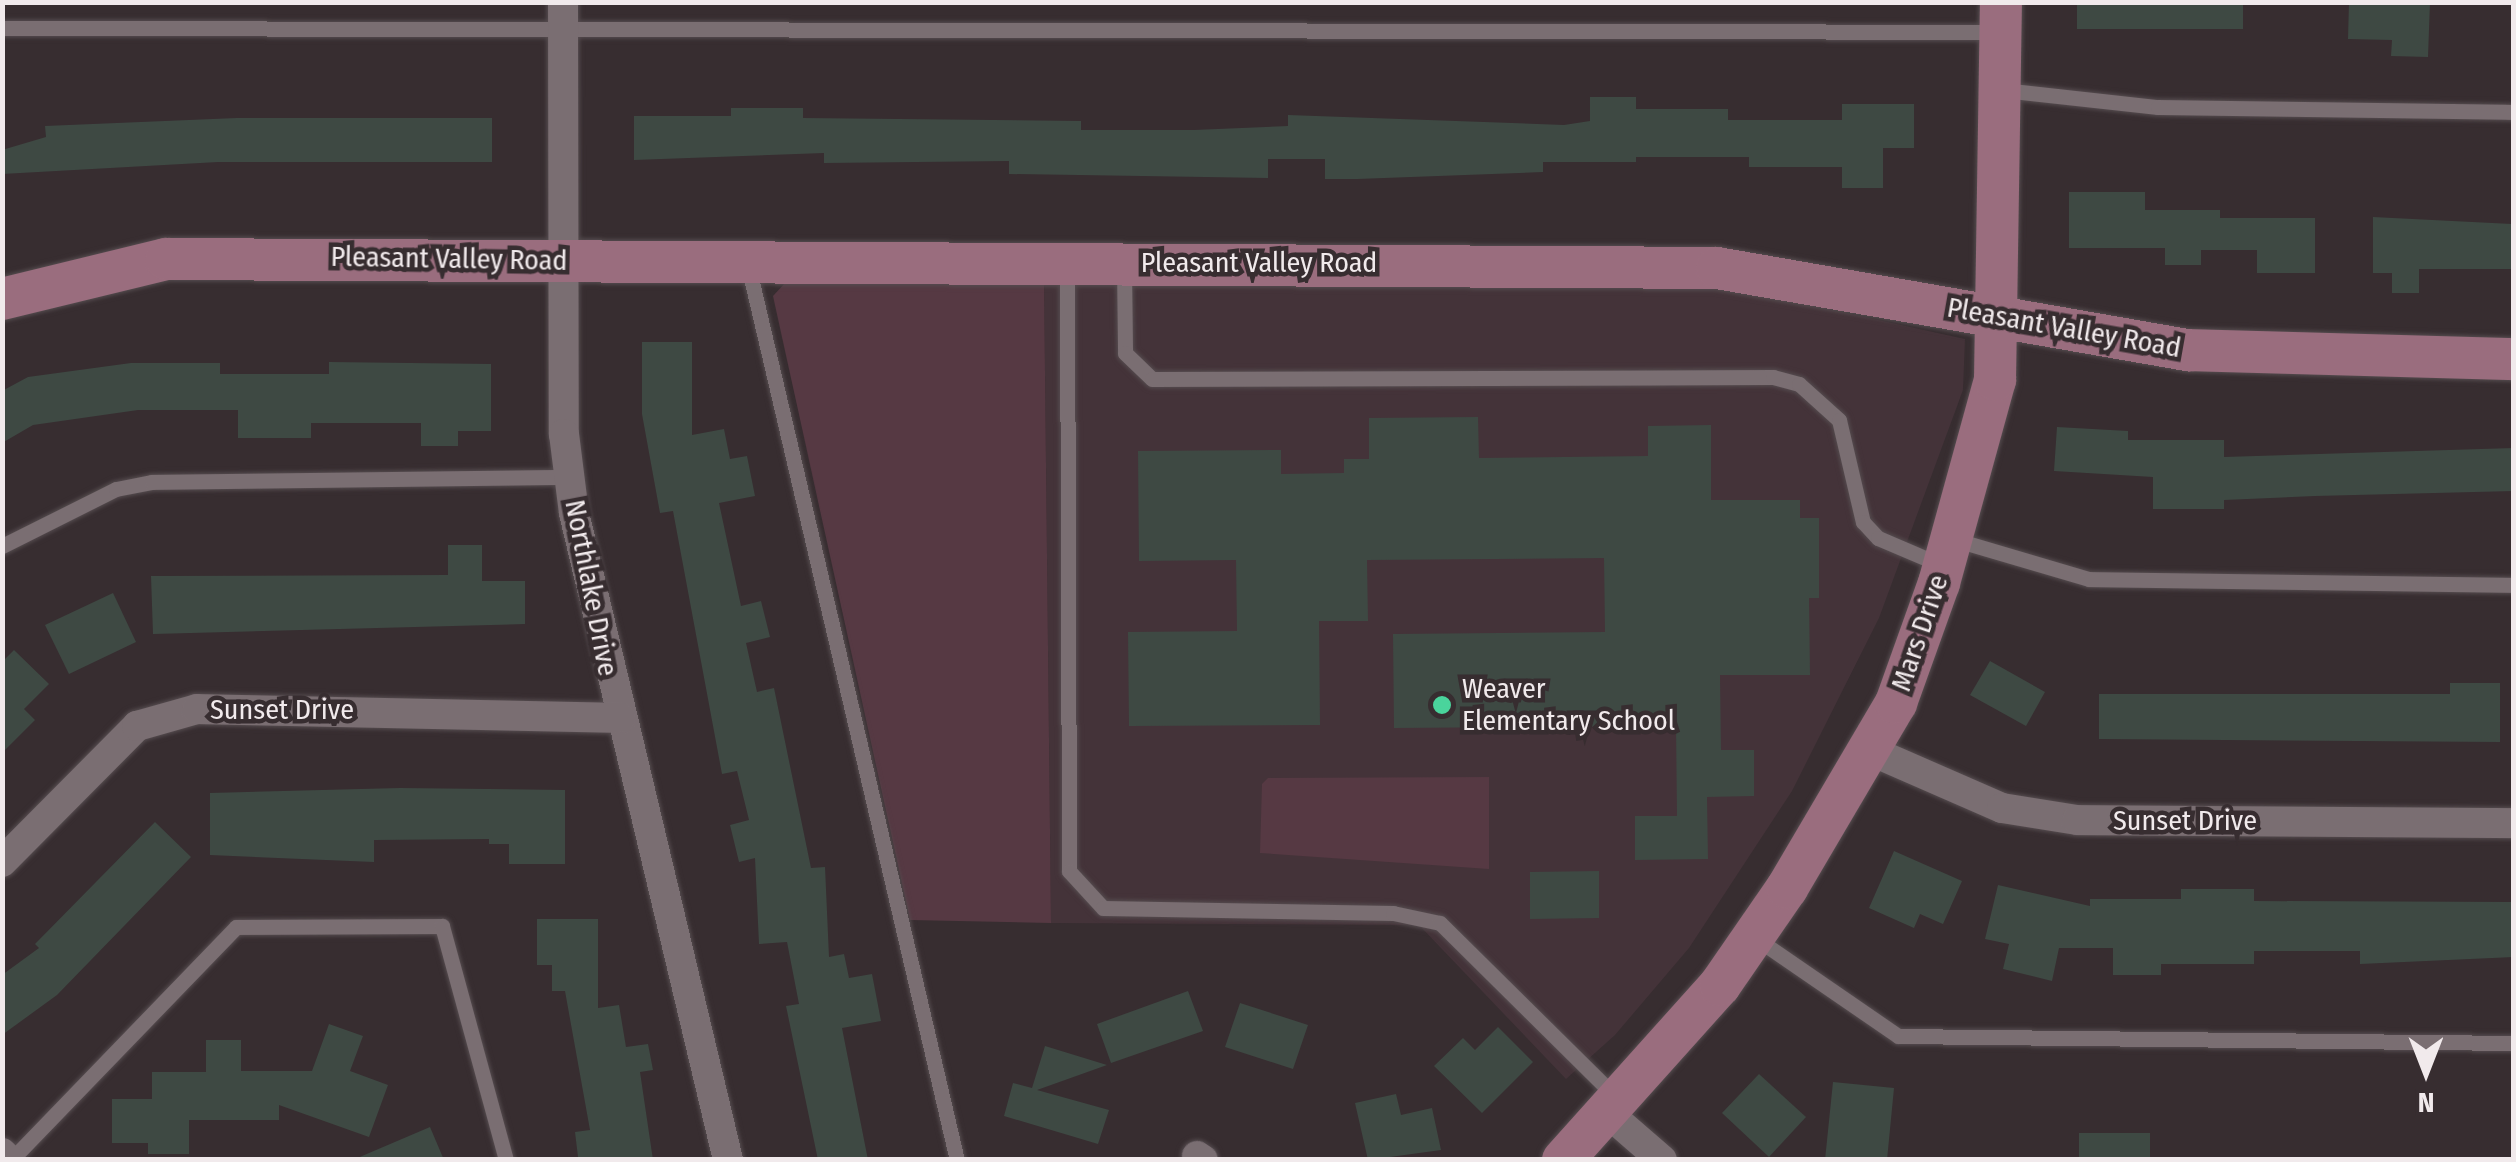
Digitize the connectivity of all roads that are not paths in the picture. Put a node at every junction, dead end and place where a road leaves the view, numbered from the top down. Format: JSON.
{"nodes":[{"id":1,"x":563,"y":15,"type":"edge"},
{"id":2,"x":2001,"y":17,"type":"edge"},
{"id":3,"x":2,"y":28,"type":"edge"},
{"id":4,"x":2001,"y":90,"type":"junction"},
{"id":5,"x":2514,"y":112,"type":"edge"},
{"id":6,"x":563,"y":260,"type":"junction"},
{"id":7,"x":748,"y":261,"type":"junction"},
{"id":8,"x":1067,"y":262,"type":"junction"},
{"id":9,"x":1124,"y":262,"type":"junction"},
{"id":10,"x":2,"y":299,"type":"edge"},
{"id":11,"x":2001,"y":318,"type":"junction"},
{"id":12,"x":2514,"y":358,"type":"edge"},
{"id":13,"x":570,"y":476,"type":"junction"},
{"id":14,"x":2,"y":546,"type":"edge"},
{"id":15,"x":1948,"y":552,"type":"junction"},
{"id":16,"x":2514,"y":584,"type":"edge"},
{"id":17,"x":621,"y":718,"type":"junction"},
{"id":18,"x":1869,"y":750,"type":"junction"},
{"id":19,"x":2514,"y":824,"type":"edge"},
{"id":20,"x":2,"y":862,"type":"edge"},
{"id":21,"x":1753,"y":936,"type":"junction"},
{"id":22,"x":2514,"y":1042,"type":"edge"},
{"id":23,"x":1614,"y":1107,"type":"junction"},
{"id":24,"x":2,"y":1153,"type":"edge"},
{"id":25,"x":10,"y":1160,"type":"edge"},
{"id":26,"x":506,"y":1160,"type":"edge"},
{"id":27,"x":728,"y":1160,"type":"edge"},
{"id":28,"x":956,"y":1160,"type":"edge"},
{"id":29,"x":1563,"y":1160,"type":"edge"},
{"id":30,"x":1662,"y":1160,"type":"edge"}],
"edges":[{"from":1,"to":2,"type":"lane"},
{"from":1,"to":3,"type":"lane"},
{"from":1,"to":6,"type":"street","name":"Northlake Drive"},
{"from":2,"to":4,"type":"street","name":"Mars Drive"},
{"from":4,"to":5,"type":"lane"},
{"from":4,"to":11,"type":"street","name":"Mars Drive"},
{"from":6,"to":7,"type":"street","name":"Pleasant Valley Road"},
{"from":6,"to":10,"type":"street","name":"Pleasant Valley Road"},
{"from":6,"to":13,"type":"street","name":"Northlake Drive"},
{"from":7,"to":8,"type":"street","name":"Pleasant Valley Road"},
{"from":7,"to":28,"type":"lane"},
{"from":8,"to":9,"type":"street","name":"Pleasant Valley Road"},
{"from":8,"to":23,"type":"lane"},
{"from":9,"to":11,"type":"street","name":"Pleasant Valley Road"},
{"from":9,"to":15,"type":"lane"},
{"from":11,"to":12,"type":"street","name":"Pleasant Valley Road"},
{"from":11,"to":15,"type":"street","name":"Mars Drive"},
{"from":13,"to":14,"type":"lane"},
{"from":13,"to":17,"type":"street","name":"Northlake Drive"},
{"from":15,"to":16,"type":"lane"},
{"from":15,"to":18,"type":"street","name":"Mars Drive"},
{"from":17,"to":20,"type":"street","name":"Sunset Drive"},
{"from":17,"to":27,"type":"street","name":"Northlake Drive"},
{"from":18,"to":19,"type":"street","name":"Sunset Drive"},
{"from":18,"to":21,"type":"street","name":"Mars Drive"},
{"from":21,"to":22,"type":"lane"},
{"from":21,"to":23,"type":"street","name":"Mars Drive"},
{"from":23,"to":29,"type":"street","name":"Mars Drive"},
{"from":23,"to":30,"type":"street"},
{"from":24,"to":25,"type":"street"},
{"from":25,"to":26,"type":"lane"}]}
